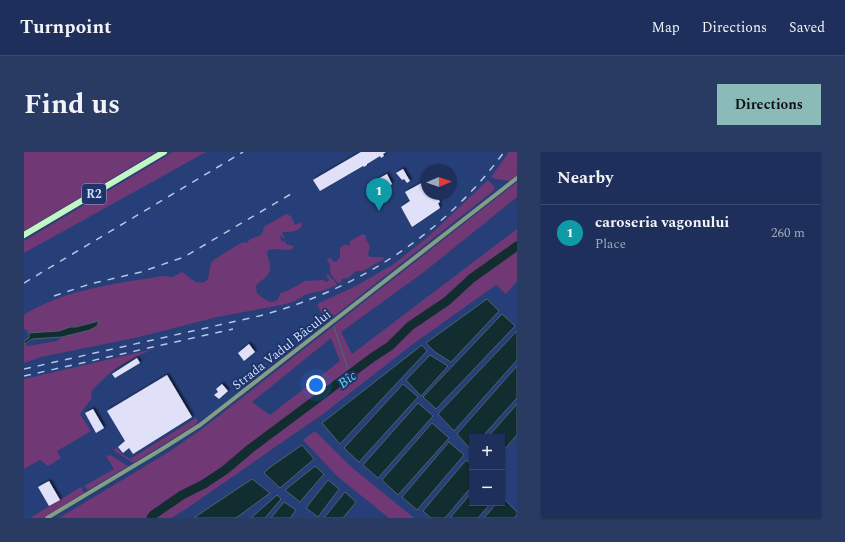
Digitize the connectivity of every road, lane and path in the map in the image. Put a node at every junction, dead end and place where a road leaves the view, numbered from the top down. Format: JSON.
{"nodes":[{"id":1,"x":164,"y":152,"type":"edge"},
{"id":2,"x":517,"y":178,"type":"edge"},
{"id":3,"x":24,"y":235,"type":"edge"},
{"id":4,"x":47,"y":518,"type":"edge"}],
"edges":[{"from":1,"to":3,"type":"main road","number":"R2"},
{"from":2,"to":4,"type":"street","name":"Strada Vadul Bâcului"}]}
